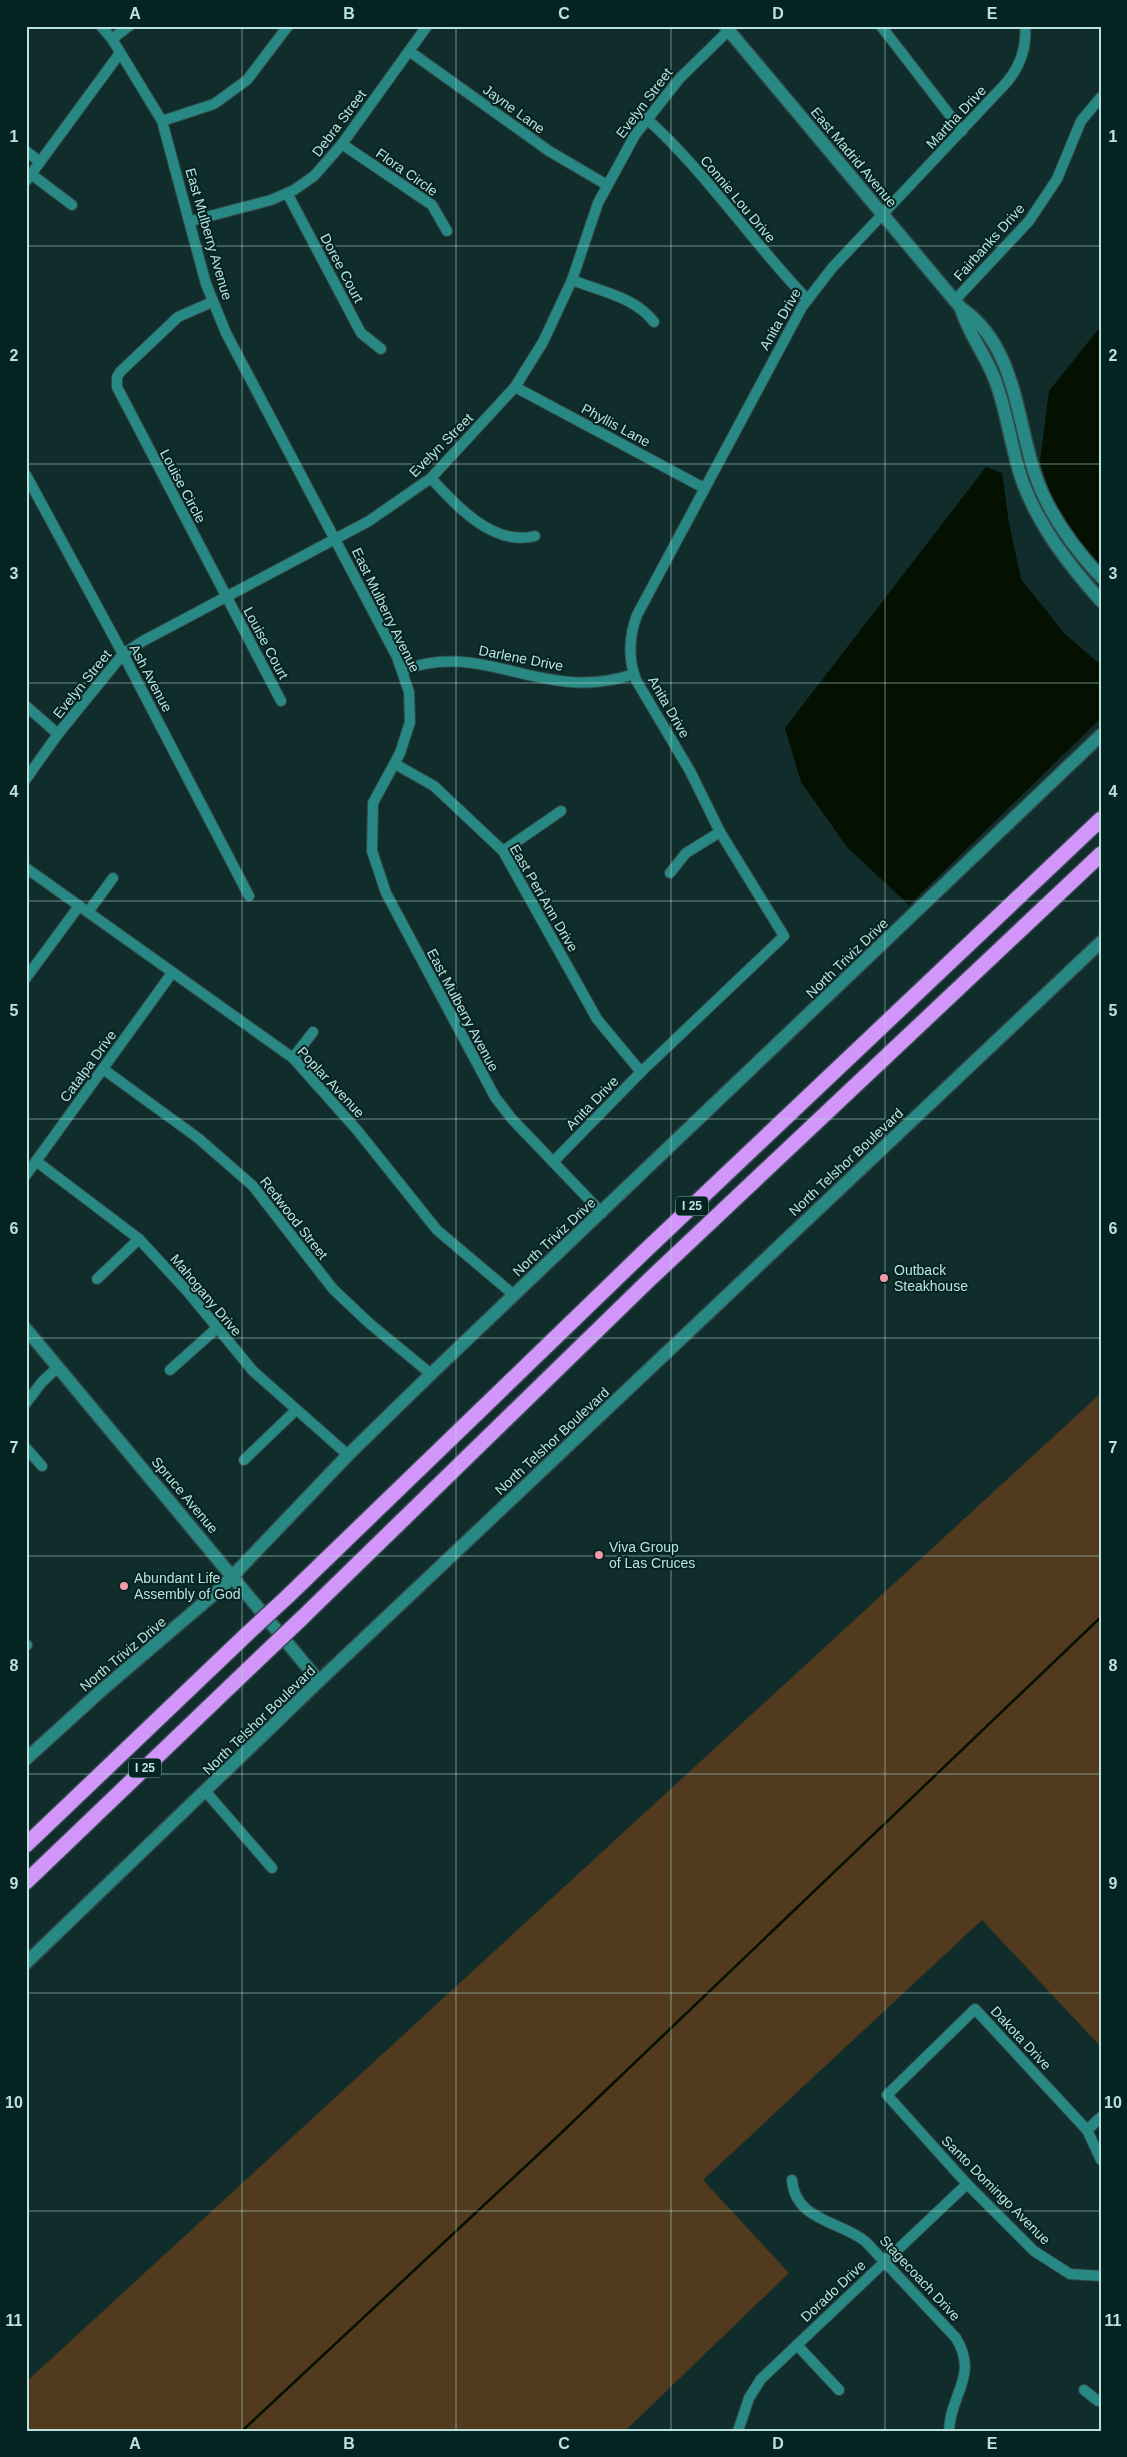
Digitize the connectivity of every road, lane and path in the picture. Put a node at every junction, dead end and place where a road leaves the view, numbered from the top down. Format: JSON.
{"nodes":[{"id":1,"x":101,"y":26,"type":"edge"},
{"id":2,"x":129,"y":26,"type":"edge"},
{"id":3,"x":288,"y":26,"type":"edge"},
{"id":4,"x":427,"y":26,"type":"edge"},
{"id":5,"x":881,"y":26,"type":"edge"},
{"id":6,"x":1025,"y":26,"type":"edge"},
{"id":7,"x":727,"y":28,"type":"edge"},
{"id":8,"x":112,"y":39,"type":"junction"},
{"id":9,"x":409,"y":51,"type":"junction"},
{"id":10,"x":120,"y":52,"type":"junction"},
{"id":11,"x":1101,"y":97,"type":"edge"},
{"id":12,"x":646,"y":118,"type":"junction"},
{"id":13,"x":162,"y":121,"type":"junction"},
{"id":14,"x":962,"y":131,"type":"junction"},
{"id":15,"x":342,"y":144,"type":"junction"},
{"id":16,"x":26,"y":151,"type":"edge"},
{"id":17,"x":40,"y":162,"type":"junction"},
{"id":18,"x":29,"y":178,"type":"edge"},
{"id":19,"x":607,"y":185,"type":"junction"},
{"id":20,"x":287,"y":193,"type":"junction"},
{"id":21,"x":72,"y":205,"type":"dead end"},
{"id":22,"x":883,"y":214,"type":"junction"},
{"id":23,"x":191,"y":221,"type":"junction"},
{"id":24,"x":447,"y":231,"type":"dead end"},
{"id":25,"x":572,"y":280,"type":"junction"},
{"id":26,"x":807,"y":299,"type":"junction"},
{"id":27,"x":212,"y":302,"type":"junction"},
{"id":28,"x":958,"y":304,"type":"junction"},
{"id":29,"x":654,"y":322,"type":"dead end"},
{"id":30,"x":381,"y":349,"type":"dead end"},
{"id":31,"x":515,"y":387,"type":"junction"},
{"id":32,"x":26,"y":475,"type":"edge"},
{"id":33,"x":431,"y":478,"type":"junction"},
{"id":34,"x":704,"y":488,"type":"junction"},
{"id":35,"x":535,"y":536,"type":"dead end"},
{"id":36,"x":336,"y":539,"type":"junction"},
{"id":37,"x":1101,"y":577,"type":"edge"},
{"id":38,"x":226,"y":597,"type":"junction"},
{"id":39,"x":1101,"y":601,"type":"edge"},
{"id":40,"x":123,"y":654,"type":"junction"},
{"id":41,"x":403,"y":670,"type":"junction"},
{"id":42,"x":634,"y":674,"type":"junction"},
{"id":43,"x":282,"y":701,"type":"dead end"},
{"id":44,"x":26,"y":706,"type":"edge"},
{"id":45,"x":58,"y":734,"type":"junction"},
{"id":46,"x":1101,"y":735,"type":"edge"},
{"id":47,"x":395,"y":764,"type":"junction"},
{"id":48,"x":26,"y":779,"type":"edge"},
{"id":49,"x":561,"y":811,"type":"dead end"},
{"id":50,"x":1101,"y":819,"type":"edge"},
{"id":51,"x":720,"y":832,"type":"junction"},
{"id":52,"x":503,"y":851,"type":"junction"},
{"id":53,"x":1101,"y":854,"type":"edge"},
{"id":54,"x":26,"y":868,"type":"edge"},
{"id":55,"x":670,"y":873,"type":"dead end"},
{"id":56,"x":112,"y":878,"type":"dead end"},
{"id":57,"x":249,"y":896,"type":"dead end"},
{"id":58,"x":79,"y":906,"type":"junction"},
{"id":59,"x":88,"y":912,"type":"junction"},
{"id":60,"x":1101,"y":942,"type":"edge"},
{"id":61,"x":172,"y":973,"type":"junction"},
{"id":62,"x":26,"y":978,"type":"edge"},
{"id":63,"x":312,"y":1032,"type":"dead end"},
{"id":64,"x":293,"y":1058,"type":"junction"},
{"id":65,"x":102,"y":1069,"type":"junction"},
{"id":66,"x":642,"y":1072,"type":"junction"},
{"id":67,"x":36,"y":1161,"type":"junction"},
{"id":68,"x":553,"y":1162,"type":"junction"},
{"id":69,"x":26,"y":1175,"type":"edge"},
{"id":70,"x":602,"y":1213,"type":"junction"},
{"id":71,"x":139,"y":1239,"type":"junction"},
{"id":72,"x":97,"y":1279,"type":"dead end"},
{"id":73,"x":514,"y":1295,"type":"junction"},
{"id":74,"x":217,"y":1328,"type":"junction"},
{"id":75,"x":26,"y":1329,"type":"edge"},
{"id":76,"x":58,"y":1367,"type":"junction"},
{"id":77,"x":170,"y":1370,"type":"dead end"},
{"id":78,"x":431,"y":1374,"type":"junction"},
{"id":79,"x":26,"y":1403,"type":"edge"},
{"id":80,"x":296,"y":1410,"type":"junction"},
{"id":81,"x":26,"y":1448,"type":"edge"},
{"id":82,"x":348,"y":1455,"type":"junction"},
{"id":83,"x":244,"y":1460,"type":"dead end"},
{"id":84,"x":42,"y":1466,"type":"dead end"},
{"id":85,"x":233,"y":1575,"type":"junction"},
{"id":86,"x":319,"y":1681,"type":"junction"},
{"id":87,"x":26,"y":1759,"type":"edge"},
{"id":88,"x":206,"y":1792,"type":"junction"},
{"id":89,"x":26,"y":1845,"type":"edge"},
{"id":90,"x":272,"y":1868,"type":"dead end"},
{"id":91,"x":26,"y":1882,"type":"edge"},
{"id":92,"x":26,"y":1963,"type":"edge"},
{"id":93,"x":887,"y":2095,"type":"joint"},
{"id":94,"x":1101,"y":2117,"type":"edge"},
{"id":95,"x":1087,"y":2130,"type":"junction"},
{"id":96,"x":1101,"y":2160,"type":"edge"},
{"id":97,"x":792,"y":2180,"type":"dead end"},
{"id":98,"x":967,"y":2184,"type":"junction"},
{"id":99,"x":885,"y":2261,"type":"junction"},
{"id":100,"x":1101,"y":2276,"type":"edge"},
{"id":101,"x":797,"y":2345,"type":"junction"},
{"id":102,"x":839,"y":2390,"type":"dead end"},
{"id":103,"x":1084,"y":2390,"type":"dead end"},
{"id":104,"x":1101,"y":2401,"type":"edge"},
{"id":105,"x":738,"y":2431,"type":"edge"},
{"id":106,"x":949,"y":2431,"type":"edge"}],
"edges":[{"from":1,"to":8,"type":"street","name":"East Mulberry Avenue"},
{"from":2,"to":8,"type":"street"},
{"from":3,"to":13,"type":"street"},
{"from":4,"to":9,"type":"street","name":"Debra Street"},
{"from":5,"to":14,"type":"street"},
{"from":6,"to":14,"type":"street","name":"Martha Drive"},
{"from":7,"to":12,"type":"street","name":"Evelyn Street"},
{"from":7,"to":22,"type":"street","name":"East Madrid Avenue"},
{"from":8,"to":10,"type":"street","name":"East Mulberry Avenue"},
{"from":9,"to":15,"type":"street","name":"Debra Street"},
{"from":9,"to":19,"type":"street","name":"Jayne Lane"},
{"from":10,"to":13,"type":"street","name":"East Mulberry Avenue"},
{"from":10,"to":17,"type":"street"},
{"from":11,"to":28,"type":"street","name":"Fairbanks Drive"},
{"from":12,"to":19,"type":"street","name":"Evelyn Street"},
{"from":12,"to":26,"type":"street","name":"Connie Lou Drive"},
{"from":13,"to":23,"type":"street","name":"East Mulberry Avenue"},
{"from":14,"to":22,"type":"street","name":"Martha Drive"},
{"from":15,"to":20,"type":"street","name":"Debra Street"},
{"from":15,"to":24,"type":"street","name":"Flora Circle"},
{"from":16,"to":17,"type":"street"},
{"from":17,"to":18,"type":"street"},
{"from":18,"to":21,"type":"street"},
{"from":19,"to":25,"type":"street","name":"Evelyn Street"},
{"from":20,"to":23,"type":"street","name":"Debra Street"},
{"from":20,"to":30,"type":"street","name":"Doree Court"},
{"from":22,"to":26,"type":"street","name":"Anita Drive"},
{"from":22,"to":28,"type":"street","name":"East Madrid Avenue"},
{"from":23,"to":27,"type":"street","name":"East Mulberry Avenue"},
{"from":25,"to":29,"type":"street"},
{"from":25,"to":31,"type":"street","name":"Evelyn Street"},
{"from":26,"to":34,"type":"street","name":"Anita Drive"},
{"from":27,"to":36,"type":"street","name":"East Mulberry Avenue"},
{"from":27,"to":38,"type":"street","name":"Louise Circle"},
{"from":28,"to":37,"type":"street","name":"East Madrid Avenue"},
{"from":28,"to":39,"type":"street","name":"East Madrid Avenue"},
{"from":31,"to":33,"type":"street","name":"Evelyn Street"},
{"from":31,"to":34,"type":"street","name":"Phyllis Lane"},
{"from":32,"to":40,"type":"street","name":"Ash Avenue"},
{"from":33,"to":35,"type":"street"},
{"from":33,"to":36,"type":"street","name":"Evelyn Street"},
{"from":34,"to":42,"type":"street","name":"Anita Drive"},
{"from":36,"to":38,"type":"street","name":"Evelyn Street"},
{"from":36,"to":41,"type":"street","name":"East Mulberry Avenue"},
{"from":38,"to":40,"type":"street","name":"Evelyn Street"},
{"from":38,"to":43,"type":"street","name":"Louise Court"},
{"from":40,"to":45,"type":"street","name":"Evelyn Street"},
{"from":40,"to":57,"type":"street","name":"Ash Avenue"},
{"from":41,"to":42,"type":"street","name":"Darlene Drive"},
{"from":41,"to":47,"type":"street","name":"East Mulberry Avenue"},
{"from":42,"to":51,"type":"street","name":"Anita Drive"},
{"from":44,"to":45,"type":"street"},
{"from":45,"to":48,"type":"street","name":"Evelyn Street"},
{"from":46,"to":70,"type":"street","name":"North Triviz Drive"},
{"from":47,"to":52,"type":"street","name":"East Peri Ann Drive"},
{"from":47,"to":68,"type":"street","name":"East Mulberry Avenue"},
{"from":49,"to":52,"type":"street"},
{"from":50,"to":89,"type":"highway","number":"I 25","bridge":true},
{"from":51,"to":55,"type":"street"},
{"from":51,"to":66,"type":"street","name":"Anita Drive"},
{"from":52,"to":66,"type":"street","name":"East Peri Ann Drive"},
{"from":53,"to":91,"type":"highway","number":"I 25","bridge":true},
{"from":54,"to":58,"type":"street","name":"Poplar Avenue"},
{"from":56,"to":59,"type":"street"},
{"from":58,"to":59,"type":"street","name":"Poplar Avenue"},
{"from":58,"to":62,"type":"street"},
{"from":59,"to":61,"type":"street","name":"Poplar Avenue"},
{"from":60,"to":86,"type":"street","name":"North Telshor Boulevard"},
{"from":61,"to":64,"type":"street","name":"Poplar Avenue"},
{"from":61,"to":65,"type":"street","name":"Catalpa Drive"},
{"from":63,"to":64,"type":"street"},
{"from":64,"to":73,"type":"street","name":"Poplar Avenue"},
{"from":65,"to":67,"type":"street","name":"Catalpa Drive"},
{"from":65,"to":78,"type":"street","name":"Redwood Street"},
{"from":66,"to":68,"type":"street","name":"Anita Drive"},
{"from":67,"to":69,"type":"street","name":"Catalpa Drive"},
{"from":67,"to":71,"type":"street","name":"Mahogany Drive"},
{"from":68,"to":70,"type":"street","name":"East Mulberry Avenue"},
{"from":70,"to":73,"type":"street","name":"North Triviz Drive"},
{"from":71,"to":72,"type":"street"},
{"from":71,"to":74,"type":"street","name":"Mahogany Drive"},
{"from":73,"to":78,"type":"street","name":"North Triviz Drive"},
{"from":74,"to":77,"type":"street"},
{"from":74,"to":80,"type":"street","name":"Mahogany Drive"},
{"from":75,"to":76,"type":"street","name":"Spruce Avenue"},
{"from":76,"to":79,"type":"street"},
{"from":76,"to":85,"type":"street","name":"Spruce Avenue"},
{"from":78,"to":82,"type":"street","name":"North Triviz Drive"},
{"from":80,"to":82,"type":"street","name":"Mahogany Drive"},
{"from":80,"to":83,"type":"street"},
{"from":81,"to":84,"type":"street"},
{"from":82,"to":85,"type":"street","name":"North Triviz Drive"},
{"from":85,"to":86,"type":"street","name":"Spruce Avenue"},
{"from":85,"to":87,"type":"street","name":"North Triviz Drive"},
{"from":86,"to":88,"type":"street","name":"North Telshor Boulevard"},
{"from":88,"to":90,"type":"street"},
{"from":88,"to":92,"type":"street","name":"North Telshor Boulevard"},
{"from":93,"to":95,"type":"street","name":"Dakota Drive"},
{"from":93,"to":98,"type":"street","name":"Santo Domingo Avenue"},
{"from":94,"to":95,"type":"street"},
{"from":95,"to":96,"type":"street","name":"Dakota Drive"},
{"from":97,"to":99,"type":"street","name":"Stagecoach Drive"},
{"from":98,"to":99,"type":"street","name":"Dorado Drive"},
{"from":98,"to":100,"type":"street","name":"Santo Domingo Avenue"},
{"from":99,"to":101,"type":"street","name":"Dorado Drive"},
{"from":99,"to":106,"type":"street","name":"Stagecoach Drive"},
{"from":101,"to":102,"type":"street"},
{"from":101,"to":105,"type":"street","name":"Dorado Drive"},
{"from":103,"to":104,"type":"street"}]}
